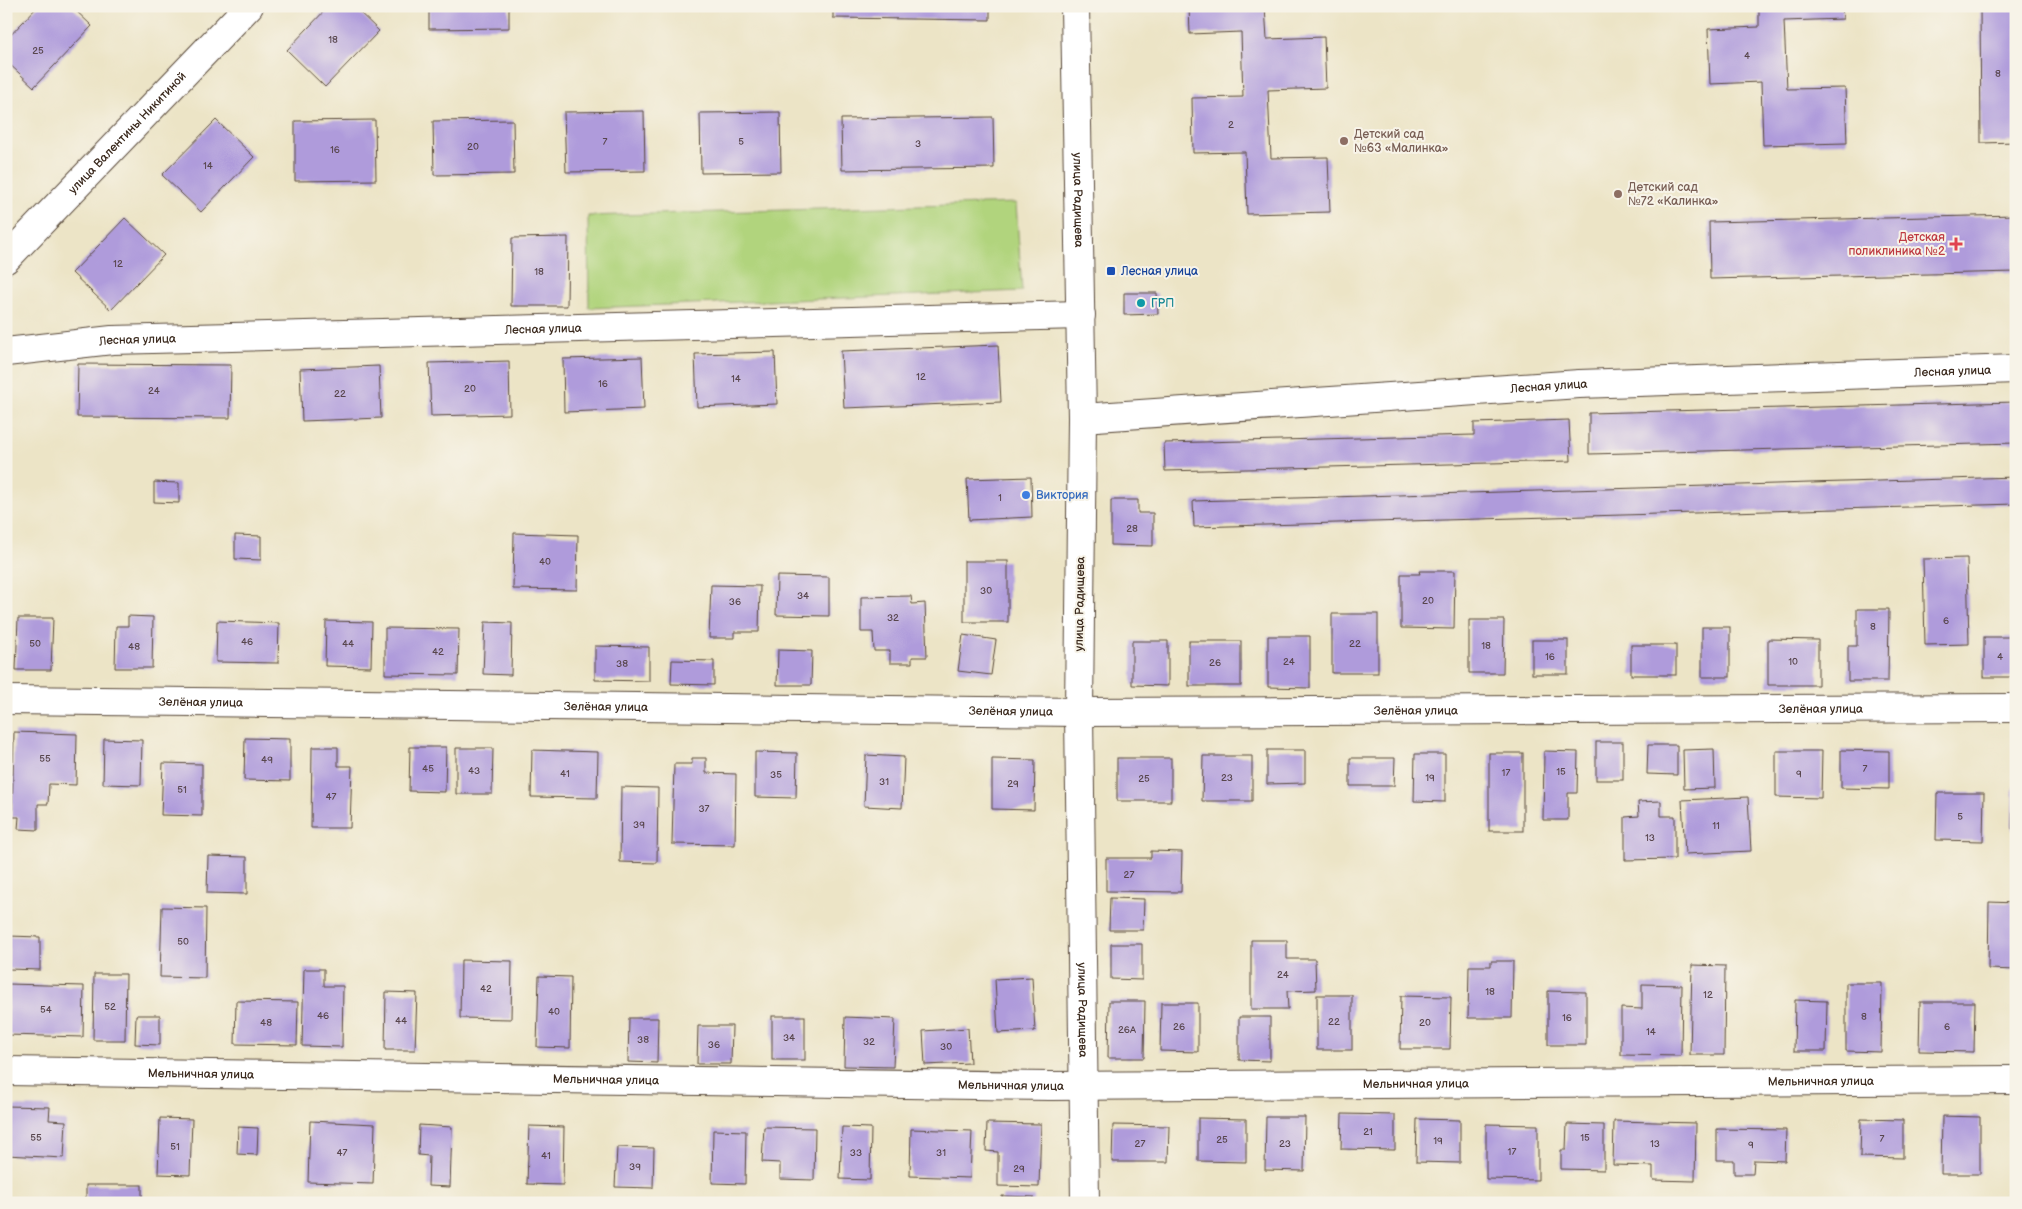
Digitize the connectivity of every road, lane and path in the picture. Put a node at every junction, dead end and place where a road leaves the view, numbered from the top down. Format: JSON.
{"nodes":[{"id":1,"x":249,"y":6,"type":"edge"},
{"id":2,"x":1075,"y":6,"type":"edge"},
{"id":3,"x":6,"y":259,"type":"edge"},
{"id":4,"x":1080,"y":315,"type":"junction"},
{"id":5,"x":6,"y":352,"type":"edge"},
{"id":6,"x":2016,"y":369,"type":"edge"},
{"id":7,"x":1082,"y":418,"type":"junction"},
{"id":8,"x":6,"y":700,"type":"edge"},
{"id":9,"x":2016,"y":708,"type":"edge"},
{"id":10,"x":1079,"y":712,"type":"junction"},
{"id":11,"x":6,"y":1071,"type":"edge"},
{"id":12,"x":2016,"y":1080,"type":"edge"},
{"id":13,"x":1084,"y":1086,"type":"junction"},
{"id":14,"x":1085,"y":1203,"type":"edge"}],
"edges":[{"from":1,"to":3,"type":"street","name":"улица Валентины Никитиной"},
{"from":2,"to":4,"type":"street","name":"улица Радищева"},
{"from":4,"to":5,"type":"street","name":"Лесная улица"},
{"from":4,"to":7,"type":"street","name":"улица Радищева"},
{"from":6,"to":7,"type":"street","name":"Лесная улица"},
{"from":7,"to":10,"type":"street","name":"улица Радищева"},
{"from":8,"to":10,"type":"street","name":"Зелёная улица"},
{"from":9,"to":10,"type":"street","name":"Зелёная улица"},
{"from":10,"to":13,"type":"street","name":"улица Радищева"},
{"from":11,"to":13,"type":"street","name":"Мельничная улица"},
{"from":12,"to":13,"type":"street","name":"Мельничная улица"},
{"from":13,"to":14,"type":"street","name":"улица Радищева"}]}
